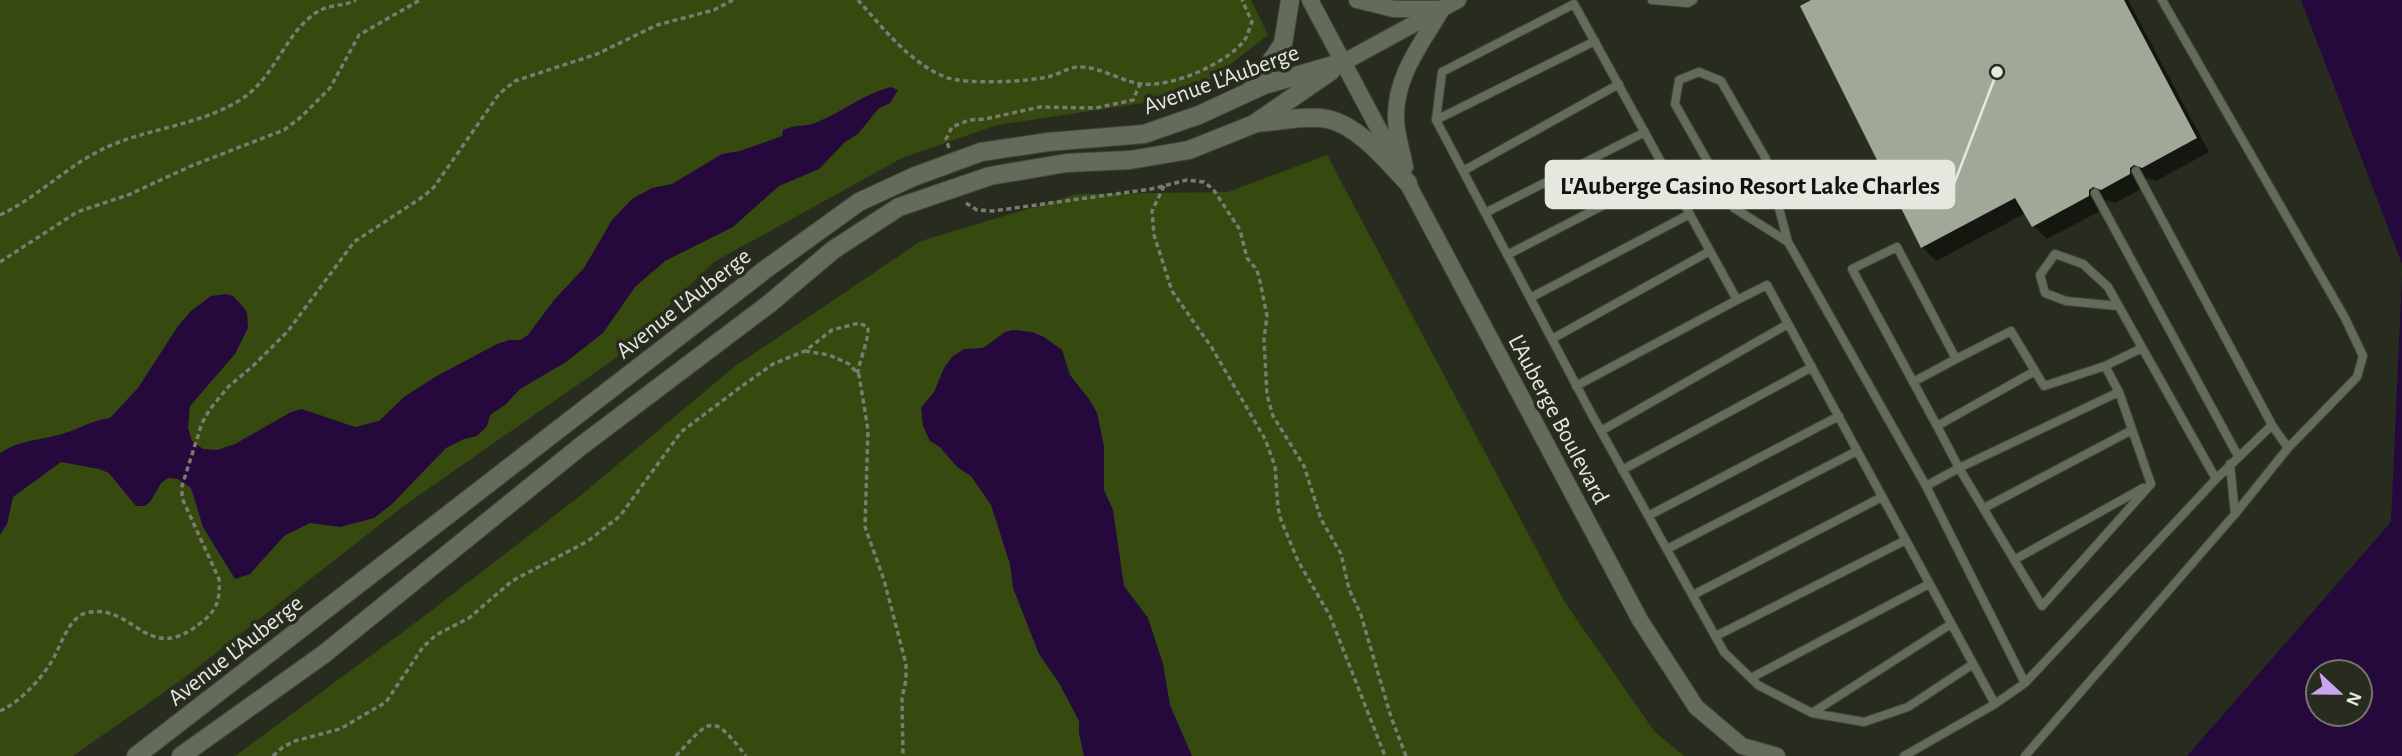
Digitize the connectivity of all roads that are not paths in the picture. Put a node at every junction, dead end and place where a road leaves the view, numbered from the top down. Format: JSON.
{"nodes":[{"id":1,"x":1290,"y":0,"type":"edge"},
{"id":2,"x":1310,"y":0,"type":"edge"},
{"id":3,"x":1357,"y":0,"type":"edge"},
{"id":4,"x":1458,"y":0,"type":"edge"},
{"id":5,"x":1652,"y":0,"type":"edge"},
{"id":6,"x":1693,"y":0,"type":"edge"},
{"id":7,"x":2162,"y":0,"type":"edge"},
{"id":8,"x":1442,"y":9,"type":"junction"},
{"id":9,"x":1595,"y":41,"type":"junction"},
{"id":10,"x":1344,"y":62,"type":"junction"},
{"id":11,"x":1619,"y":84,"type":"junction"},
{"id":12,"x":1250,"y":91,"type":"junction"},
{"id":13,"x":1436,"y":120,"type":"junction"},
{"id":14,"x":1254,"y":124,"type":"junction"},
{"id":15,"x":1645,"y":132,"type":"junction"},
{"id":16,"x":1463,"y":171,"type":"junction"},
{"id":17,"x":2136,"y":171,"type":"dead end"},
{"id":18,"x":1666,"y":173,"type":"junction"},
{"id":19,"x":1408,"y":183,"type":"junction"},
{"id":20,"x":2095,"y":193,"type":"dead end"},
{"id":21,"x":1485,"y":213,"type":"junction"},
{"id":22,"x":1690,"y":214,"type":"junction"},
{"id":23,"x":1787,"y":242,"type":"junction"},
{"id":24,"x":1710,"y":251,"type":"junction"},
{"id":25,"x":1507,"y":255,"type":"junction"},
{"id":26,"x":1530,"y":298,"type":"junction"},
{"id":27,"x":1737,"y":300,"type":"junction"},
{"id":28,"x":2118,"y":306,"type":"junction"},
{"id":29,"x":1788,"y":324,"type":"junction"},
{"id":30,"x":1552,"y":339,"type":"junction"},
{"id":31,"x":2142,"y":348,"type":"junction"},
{"id":32,"x":1956,"y":359,"type":"junction"},
{"id":33,"x":2105,"y":366,"type":"junction"},
{"id":34,"x":1812,"y":368,"type":"junction"},
{"id":35,"x":2035,"y":371,"type":"junction"},
{"id":36,"x":1913,"y":382,"type":"junction"},
{"id":37,"x":1576,"y":386,"type":"junction"},
{"id":38,"x":2119,"y":392,"type":"junction"},
{"id":39,"x":1839,"y":416,"type":"junction"},
{"id":40,"x":2272,"y":425,"type":"junction"},
{"id":41,"x":1937,"y":426,"type":"junction"},
{"id":42,"x":2132,"y":430,"type":"junction"},
{"id":43,"x":1601,"y":431,"type":"junction"},
{"id":44,"x":2288,"y":448,"type":"junction"},
{"id":45,"x":1857,"y":451,"type":"junction"},
{"id":46,"x":2238,"y":456,"type":"junction"},
{"id":47,"x":2230,"y":464,"type":"junction"},
{"id":48,"x":1959,"y":468,"type":"junction"},
{"id":49,"x":1622,"y":470,"type":"junction"},
{"id":50,"x":2216,"y":479,"type":"junction"},
{"id":51,"x":2151,"y":484,"type":"junction"},
{"id":52,"x":1926,"y":486,"type":"junction"},
{"id":53,"x":1882,"y":497,"type":"junction"},
{"id":54,"x":1984,"y":508,"type":"junction"},
{"id":55,"x":2235,"y":514,"type":"junction"},
{"id":56,"x":1648,"y":516,"type":"junction"},
{"id":57,"x":1906,"y":540,"type":"junction"},
{"id":58,"x":1667,"y":549,"type":"junction"},
{"id":59,"x":2014,"y":560,"type":"junction"},
{"id":60,"x":1929,"y":584,"type":"junction"},
{"id":61,"x":1693,"y":595,"type":"junction"},
{"id":62,"x":1951,"y":624,"type":"junction"},
{"id":63,"x":1716,"y":636,"type":"junction"},
{"id":64,"x":1973,"y":664,"type":"junction"},
{"id":65,"x":1751,"y":678,"type":"junction"},
{"id":66,"x":2025,"y":683,"type":"junction"},
{"id":67,"x":1994,"y":704,"type":"junction"},
{"id":68,"x":1812,"y":713,"type":"junction"},
{"id":69,"x":1771,"y":755,"type":"edge"},
{"id":70,"x":136,"y":756,"type":"edge"},
{"id":71,"x":181,"y":756,"type":"edge"},
{"id":72,"x":1905,"y":756,"type":"edge"},
{"id":73,"x":2025,"y":756,"type":"edge"}],
"edges":[{"from":1,"to":12,"type":"street"},
{"from":2,"to":10,"type":"street","name":"L'Auberge Boulevard"},
{"from":3,"to":8,"type":"street"},
{"from":4,"to":8,"type":"street","name":"Avenue L'Auberge"},
{"from":5,"to":6,"type":"lane"},
{"from":7,"to":44,"type":"lane"},
{"from":8,"to":10,"type":"street","name":"Avenue L'Auberge"},
{"from":8,"to":19,"type":"street"},
{"from":9,"to":11,"type":"lane"},
{"from":9,"to":13,"type":"lane"},
{"from":9,"to":13,"type":"lane"},
{"from":10,"to":12,"type":"street","name":"Avenue L'Auberge"},
{"from":10,"to":14,"type":"street","name":"Avenue L'Auberge"},
{"from":10,"to":19,"type":"street","name":"L'Auberge Boulevard"},
{"from":11,"to":15,"type":"lane"},
{"from":11,"to":16,"type":"lane"},
{"from":12,"to":70,"type":"street","name":"Avenue L'Auberge"},
{"from":13,"to":16,"type":"lane"},
{"from":14,"to":19,"type":"street"},
{"from":14,"to":71,"type":"street","name":"Avenue L'Auberge"},
{"from":15,"to":18,"type":"lane"},
{"from":15,"to":21,"type":"lane"},
{"from":16,"to":21,"type":"lane"},
{"from":17,"to":40,"type":"lane"},
{"from":18,"to":22,"type":"lane"},
{"from":18,"to":25,"type":"lane"},
{"from":19,"to":69,"type":"street","name":"L'Auberge Boulevard"},
{"from":20,"to":46,"type":"lane"},
{"from":21,"to":25,"type":"lane"},
{"from":22,"to":24,"type":"lane"},
{"from":22,"to":26,"type":"lane"},
{"from":23,"to":23,"type":"lane"},
{"from":23,"to":52,"type":"lane"},
{"from":24,"to":27,"type":"lane"},
{"from":24,"to":30,"type":"lane"},
{"from":25,"to":26,"type":"lane"},
{"from":26,"to":30,"type":"lane"},
{"from":27,"to":29,"type":"lane"},
{"from":27,"to":37,"type":"lane"},
{"from":28,"to":28,"type":"lane"},
{"from":28,"to":31,"type":"lane"},
{"from":29,"to":34,"type":"lane"},
{"from":29,"to":43,"type":"lane"},
{"from":30,"to":37,"type":"lane"},
{"from":31,"to":33,"type":"lane"},
{"from":31,"to":50,"type":"lane"},
{"from":32,"to":35,"type":"lane"},
{"from":32,"to":36,"type":"lane"},
{"from":32,"to":36,"type":"lane"},
{"from":33,"to":35,"type":"lane"},
{"from":33,"to":38,"type":"lane"},
{"from":34,"to":39,"type":"lane"},
{"from":34,"to":49,"type":"lane"},
{"from":35,"to":41,"type":"lane"},
{"from":36,"to":41,"type":"lane"},
{"from":37,"to":43,"type":"lane"},
{"from":38,"to":42,"type":"lane"},
{"from":38,"to":48,"type":"lane"},
{"from":39,"to":45,"type":"lane"},
{"from":39,"to":56,"type":"lane"},
{"from":40,"to":44,"type":"lane"},
{"from":40,"to":46,"type":"lane"},
{"from":41,"to":48,"type":"lane"},
{"from":42,"to":51,"type":"lane"},
{"from":42,"to":54,"type":"lane"},
{"from":43,"to":49,"type":"lane"},
{"from":44,"to":55,"type":"lane"},
{"from":45,"to":53,"type":"lane"},
{"from":45,"to":58,"type":"lane"},
{"from":46,"to":47,"type":"lane"},
{"from":47,"to":50,"type":"lane"},
{"from":47,"to":55,"type":"lane"},
{"from":48,"to":52,"type":"lane"},
{"from":48,"to":54,"type":"lane"},
{"from":49,"to":56,"type":"lane"},
{"from":50,"to":66,"type":"lane"},
{"from":51,"to":59,"type":"lane"},
{"from":51,"to":59,"type":"lane"},
{"from":52,"to":66,"type":"lane"},
{"from":53,"to":57,"type":"lane"},
{"from":53,"to":61,"type":"lane"},
{"from":54,"to":59,"type":"lane"},
{"from":55,"to":73,"type":"lane"},
{"from":56,"to":58,"type":"lane"},
{"from":57,"to":60,"type":"lane"},
{"from":57,"to":63,"type":"lane"},
{"from":58,"to":61,"type":"lane"},
{"from":60,"to":62,"type":"lane"},
{"from":60,"to":65,"type":"lane"},
{"from":61,"to":63,"type":"lane"},
{"from":62,"to":64,"type":"lane"},
{"from":62,"to":68,"type":"lane"},
{"from":63,"to":65,"type":"lane"},
{"from":64,"to":67,"type":"lane"},
{"from":64,"to":68,"type":"lane"},
{"from":65,"to":68,"type":"lane"},
{"from":66,"to":67,"type":"lane"},
{"from":67,"to":72,"type":"lane"}]}
